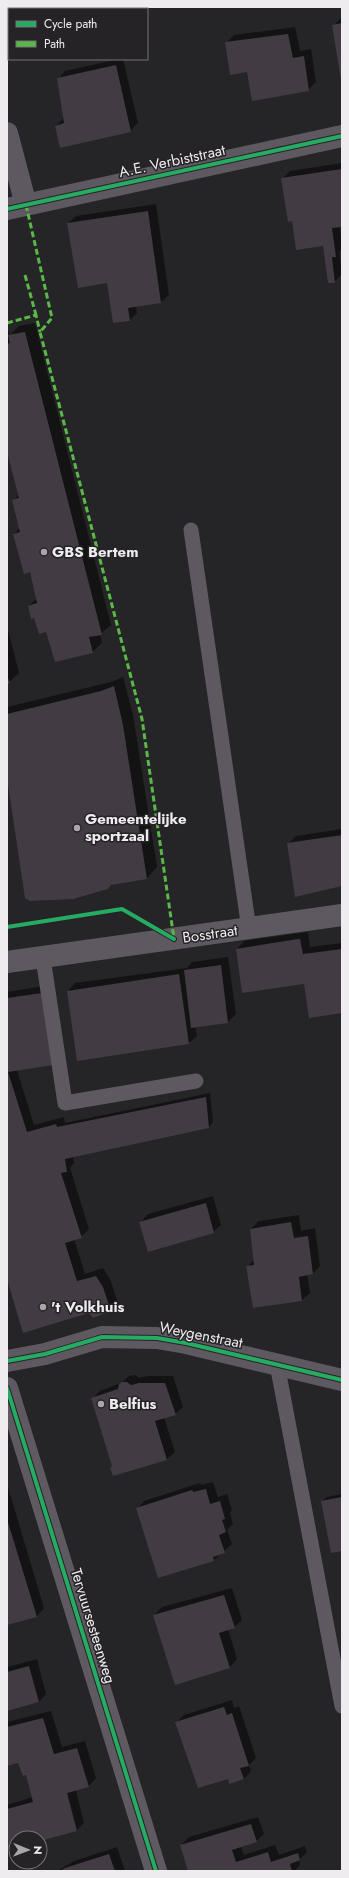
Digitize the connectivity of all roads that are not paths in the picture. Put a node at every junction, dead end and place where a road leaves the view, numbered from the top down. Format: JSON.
{"nodes":[{"id":1,"x":7,"y":133,"type":"edge"},
{"id":2,"x":342,"y":136,"type":"edge"},
{"id":3,"x":16,"y":207,"type":"edge"},
{"id":4,"x":191,"y":530,"type":"dead end"},
{"id":5,"x":342,"y":915,"type":"edge"},
{"id":6,"x":248,"y":929,"type":"junction"},
{"id":7,"x":43,"y":958,"type":"junction"},
{"id":8,"x":7,"y":962,"type":"edge"},
{"id":9,"x":196,"y":1081,"type":"dead end"},
{"id":10,"x":7,"y":1362,"type":"edge"},
{"id":11,"x":277,"y":1364,"type":"junction"},
{"id":12,"x":342,"y":1380,"type":"edge"},
{"id":13,"x":7,"y":1388,"type":"edge"},
{"id":14,"x":342,"y":1706,"type":"edge"},
{"id":15,"x":156,"y":1871,"type":"edge"}],
"edges":[{"from":1,"to":3,"type":"street"},
{"from":2,"to":3,"type":"street","name":"A.E. Verbiststraat"},
{"from":4,"to":6,"type":"lane"},
{"from":5,"to":6,"type":"street","name":"Bosstraat"},
{"from":6,"to":7,"type":"street","name":"Bosstraat"},
{"from":7,"to":8,"type":"street","name":"Bosstraat"},
{"from":7,"to":9,"type":"lane"},
{"from":10,"to":11,"type":"street","name":"Weygenstraat"},
{"from":11,"to":12,"type":"street","name":"Weygenstraat"},
{"from":11,"to":14,"type":"lane"},
{"from":13,"to":15,"type":"main road","name":"Tervuursesteenweg"}]}
